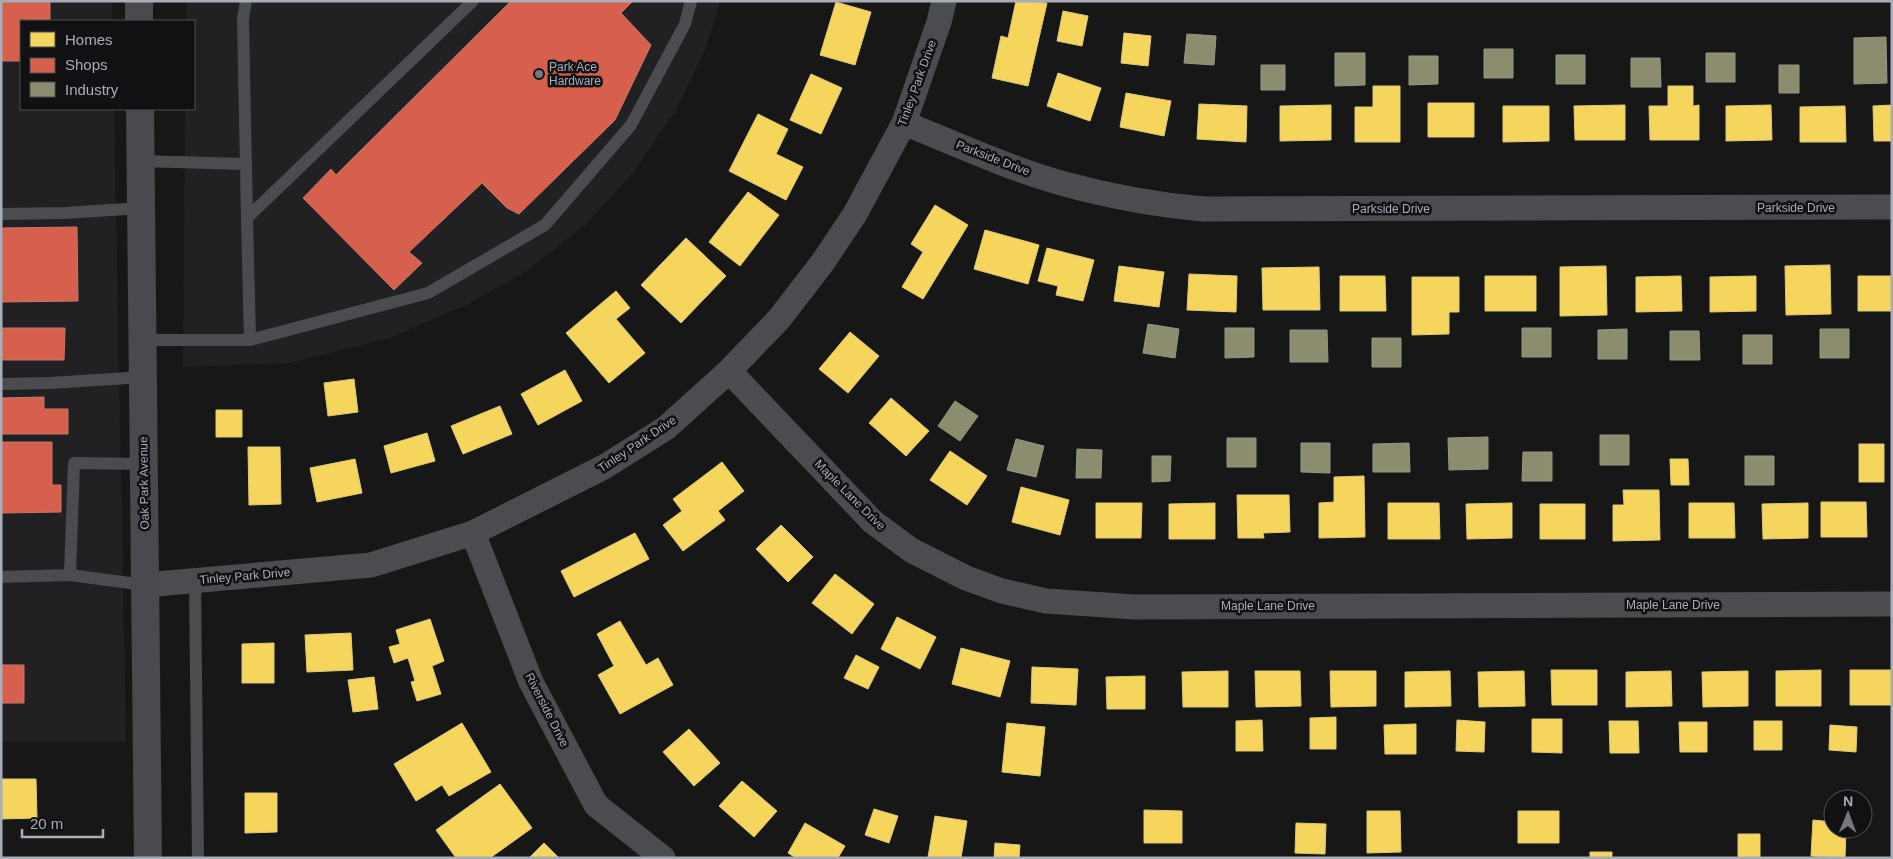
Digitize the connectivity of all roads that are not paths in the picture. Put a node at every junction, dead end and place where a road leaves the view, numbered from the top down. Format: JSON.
{"nodes":[{"id":1,"x":139,"y":1,"type":"edge"},
{"id":2,"x":246,"y":1,"type":"edge"},
{"id":3,"x":473,"y":1,"type":"edge"},
{"id":4,"x":691,"y":1,"type":"edge"},
{"id":5,"x":944,"y":1,"type":"edge"},
{"id":6,"x":139,"y":20,"type":"edge"},
{"id":7,"x":140,"y":110,"type":"edge"},
{"id":8,"x":904,"y":123,"type":"junction"},
{"id":9,"x":141,"y":161,"type":"junction"},
{"id":10,"x":246,"y":164,"type":"junction"},
{"id":11,"x":1892,"y":207,"type":"edge"},
{"id":12,"x":141,"y":208,"type":"junction"},
{"id":13,"x":1,"y":214,"type":"edge"},
{"id":14,"x":247,"y":218,"type":"junction"},
{"id":15,"x":142,"y":340,"type":"junction"},
{"id":16,"x":250,"y":340,"type":"junction"},
{"id":17,"x":729,"y":371,"type":"junction"},
{"id":18,"x":143,"y":377,"type":"junction"},
{"id":19,"x":1,"y":384,"type":"edge"},
{"id":20,"x":144,"y":464,"type":"junction"},
{"id":21,"x":473,"y":533,"type":"junction"},
{"id":22,"x":70,"y":576,"type":"junction"},
{"id":23,"x":1,"y":577,"type":"edge"},
{"id":24,"x":195,"y":581,"type":"junction"},
{"id":25,"x":145,"y":585,"type":"junction"},
{"id":26,"x":1892,"y":604,"type":"edge"},
{"id":27,"x":148,"y":858,"type":"edge"},
{"id":28,"x":198,"y":858,"type":"edge"},
{"id":29,"x":663,"y":858,"type":"edge"}],
"edges":[{"from":1,"to":6,"type":"street"},
{"from":2,"to":10,"type":"lane"},
{"from":3,"to":14,"type":"lane"},
{"from":4,"to":16,"type":"lane"},
{"from":5,"to":8,"type":"street","name":"Tinley Park Drive"},
{"from":7,"to":9,"type":"street","name":"Oak Park Avenue"},
{"from":8,"to":11,"type":"street","name":"Parkside Drive"},
{"from":8,"to":17,"type":"street","name":"Tinley Park Drive"},
{"from":9,"to":10,"type":"lane"},
{"from":9,"to":12,"type":"street","name":"Oak Park Avenue"},
{"from":10,"to":14,"type":"lane"},
{"from":12,"to":13,"type":"lane"},
{"from":12,"to":15,"type":"street","name":"Oak Park Avenue"},
{"from":14,"to":16,"type":"lane"},
{"from":15,"to":16,"type":"lane"},
{"from":15,"to":18,"type":"street","name":"Oak Park Avenue"},
{"from":17,"to":21,"type":"street","name":"Tinley Park Drive"},
{"from":17,"to":26,"type":"street","name":"Maple Lane Drive"},
{"from":18,"to":19,"type":"lane"},
{"from":18,"to":20,"type":"street","name":"Oak Park Avenue"},
{"from":20,"to":22,"type":"lane"},
{"from":20,"to":25,"type":"street","name":"Oak Park Avenue"},
{"from":21,"to":24,"type":"street","name":"Tinley Park Drive"},
{"from":21,"to":29,"type":"street","name":"Riverside Drive"},
{"from":22,"to":23,"type":"lane"},
{"from":22,"to":25,"type":"lane"},
{"from":24,"to":25,"type":"street","name":"Tinley Park Drive"},
{"from":24,"to":28,"type":"lane"},
{"from":25,"to":27,"type":"street","name":"Oak Park Avenue"}]}
